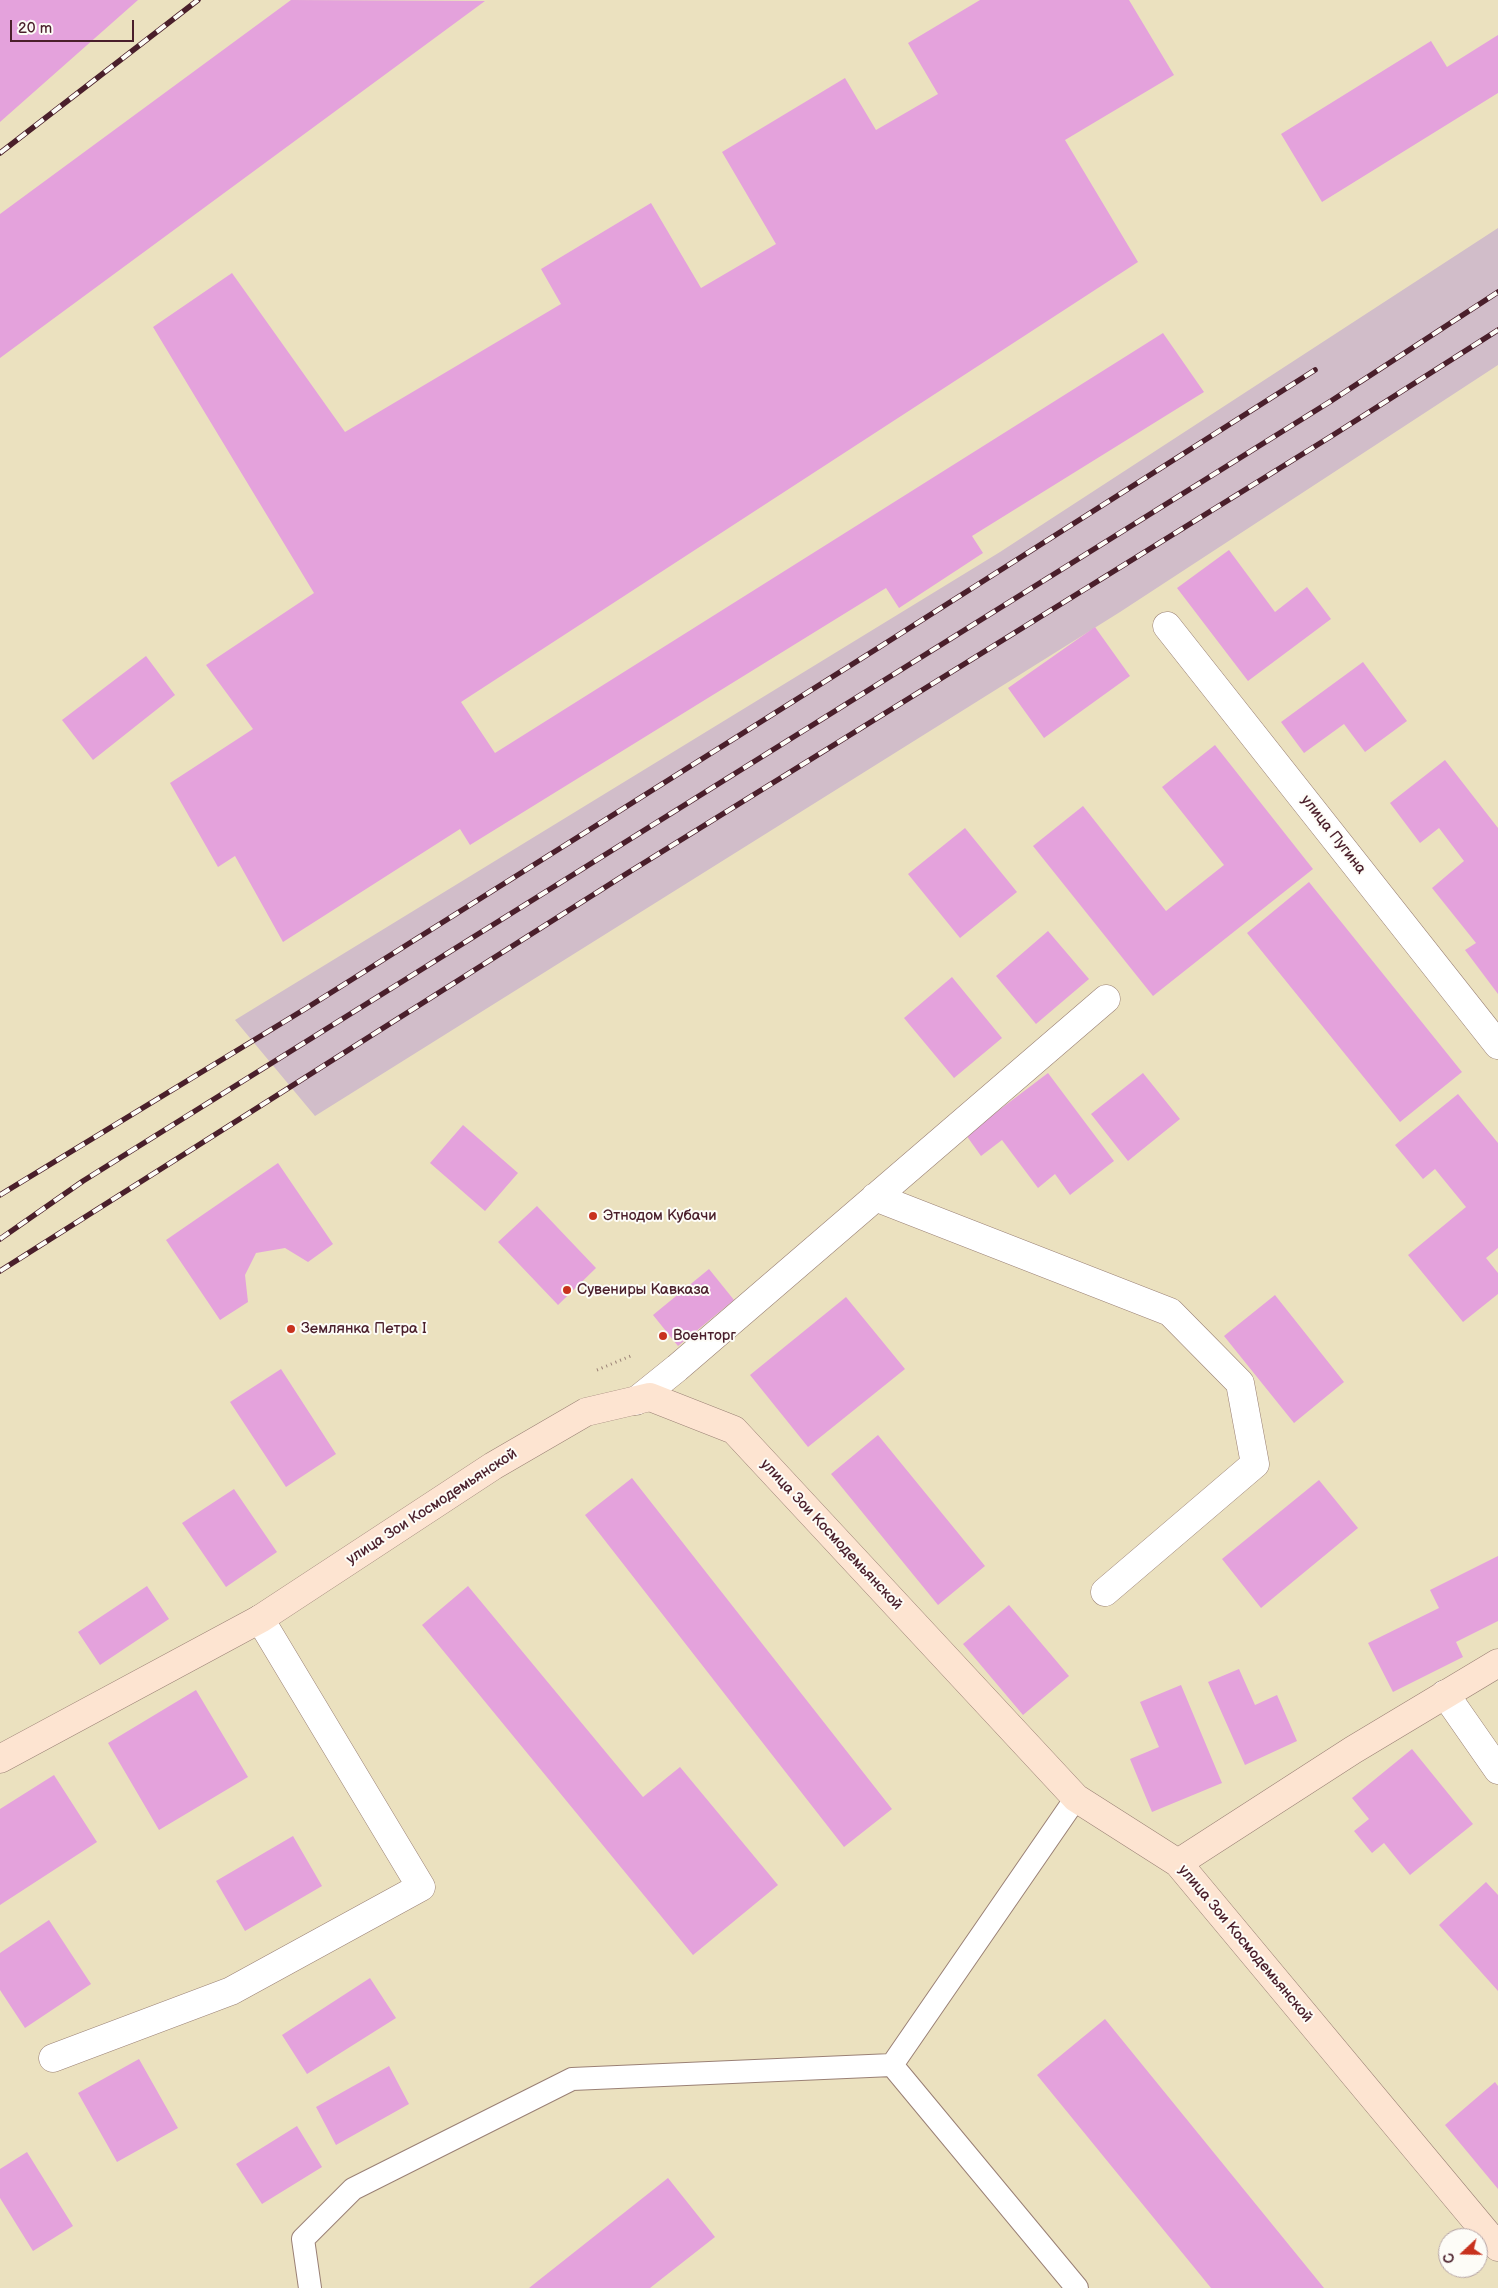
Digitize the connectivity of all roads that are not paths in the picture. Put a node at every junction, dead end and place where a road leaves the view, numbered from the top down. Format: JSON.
{"nodes":[{"id":1,"x":1167,"y":626,"type":"dead end"},
{"id":2,"x":1106,"y":999,"type":"dead end"},
{"id":3,"x":1498,"y":1045,"type":"edge"},
{"id":4,"x":875,"y":1197,"type":"junction"},
{"id":5,"x":636,"y":1401,"type":"junction"},
{"id":6,"x":1105,"y":1592,"type":"dead end"},
{"id":7,"x":260,"y":1619,"type":"junction"},
{"id":8,"x":1498,"y":1663,"type":"edge"},
{"id":9,"x":1445,"y":1694,"type":"junction"},
{"id":10,"x":0,"y":1759,"type":"edge"},
{"id":11,"x":1498,"y":1770,"type":"edge"},
{"id":12,"x":1076,"y":1798,"type":"junction"},
{"id":13,"x":1178,"y":1863,"type":"junction"},
{"id":14,"x":53,"y":2058,"type":"dead end"},
{"id":15,"x":892,"y":2065,"type":"junction"},
{"id":16,"x":1498,"y":2247,"type":"edge"},
{"id":17,"x":310,"y":2288,"type":"edge"},
{"id":18,"x":1077,"y":2288,"type":"edge"}],
"edges":[{"from":1,"to":3,"type":"street","name":"улица Пугина"},
{"from":2,"to":4,"type":"street"},
{"from":4,"to":5,"type":"street"},
{"from":4,"to":6,"type":"street"},
{"from":5,"to":7,"type":"street","name":"улица Зои Космодемьянской"},
{"from":5,"to":12,"type":"street","name":"улица Зои Космодемьянской"},
{"from":7,"to":10,"type":"street","name":"улица Зои Космодемьянской"},
{"from":7,"to":14,"type":"street"},
{"from":8,"to":9,"type":"street"},
{"from":9,"to":11,"type":"street"},
{"from":9,"to":13,"type":"street"},
{"from":12,"to":13,"type":"street","name":"улица Зои Космодемьянской"},
{"from":12,"to":15,"type":"lane"},
{"from":13,"to":16,"type":"street","name":"улица Зои Космодемьянской"},
{"from":15,"to":17,"type":"lane"},
{"from":15,"to":18,"type":"lane"}]}
